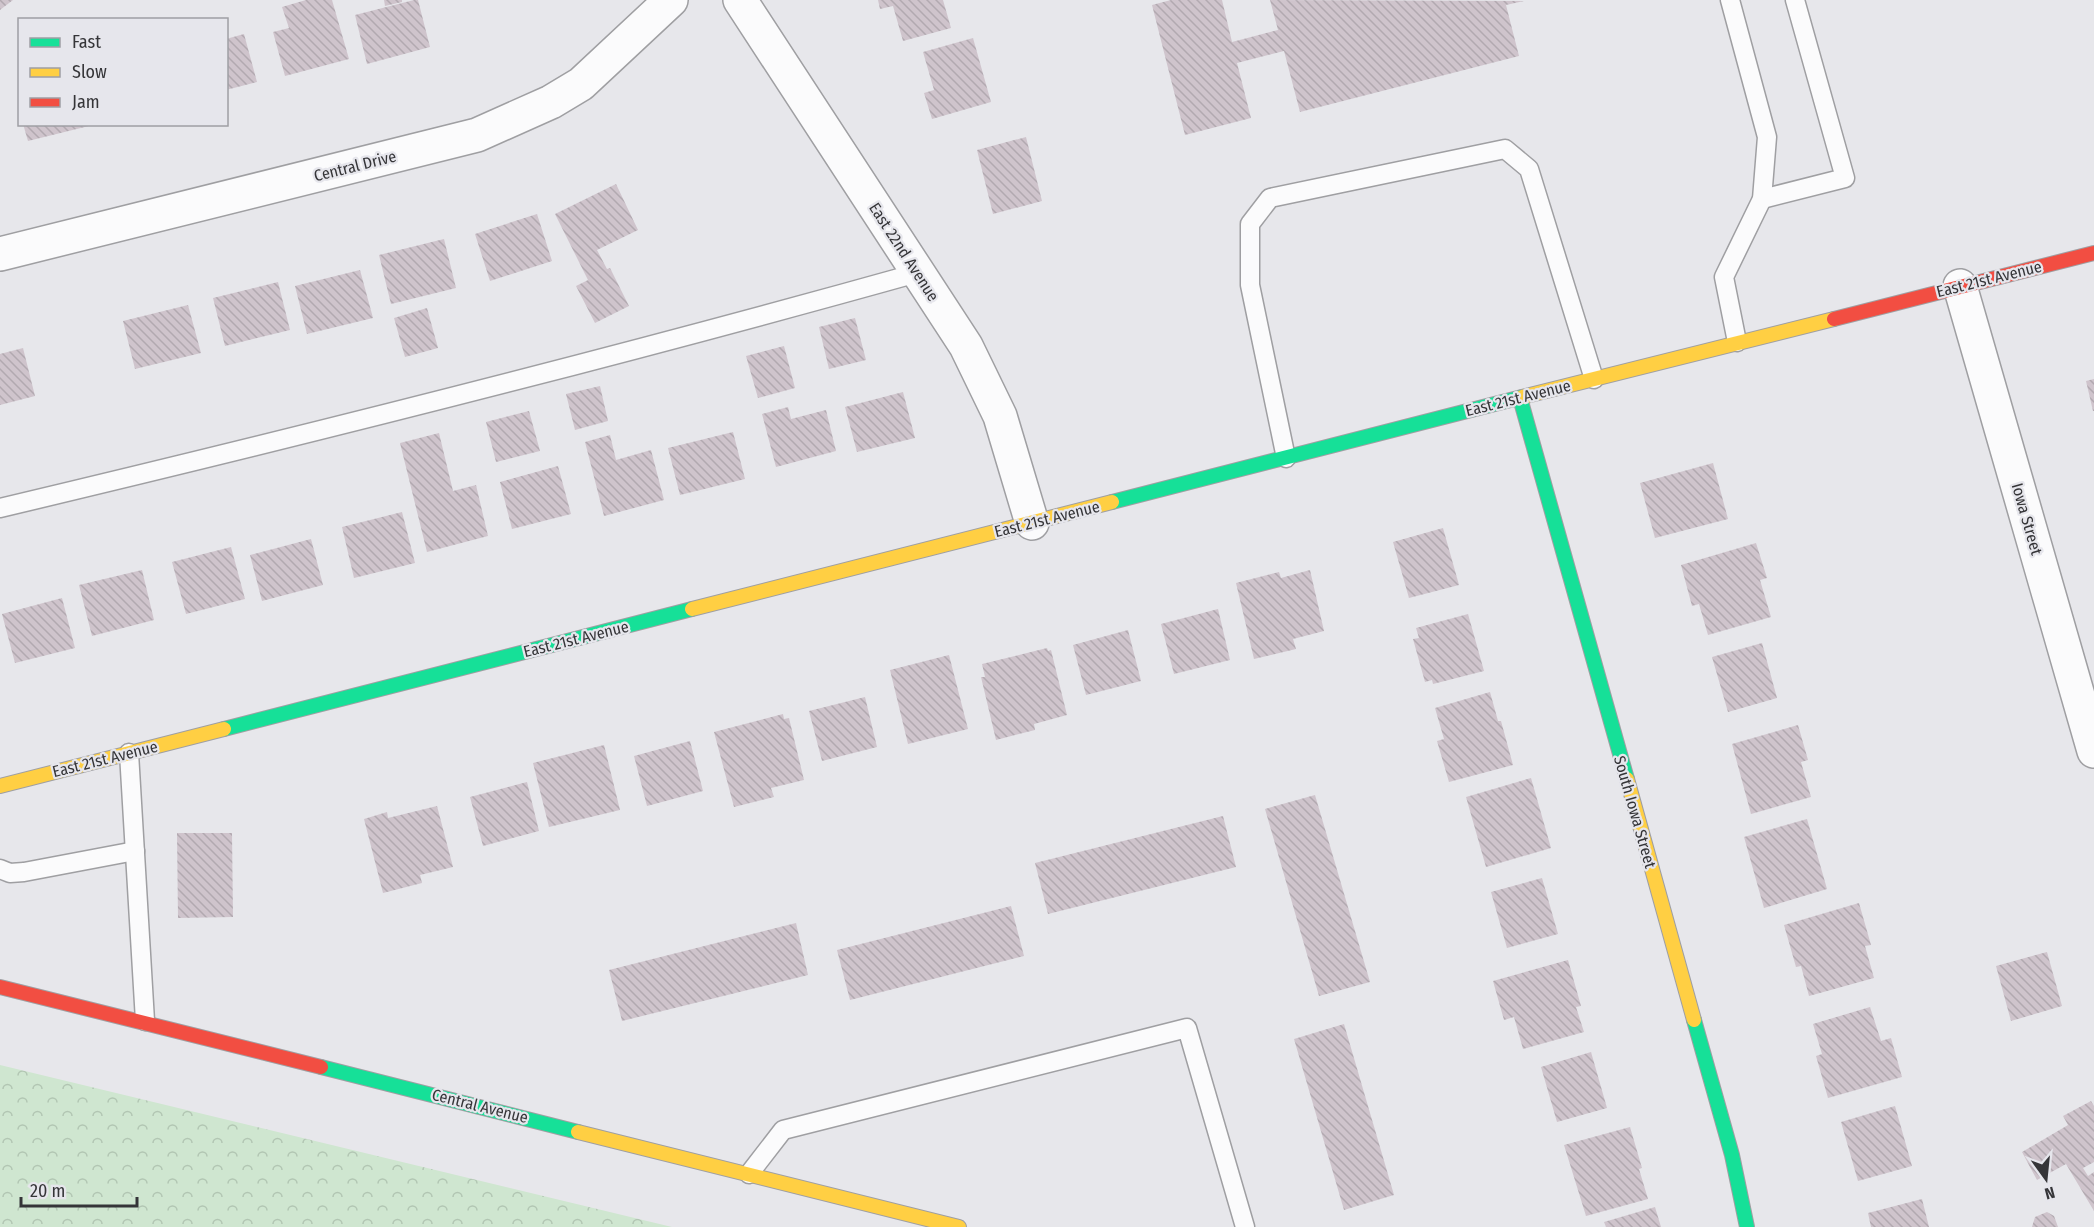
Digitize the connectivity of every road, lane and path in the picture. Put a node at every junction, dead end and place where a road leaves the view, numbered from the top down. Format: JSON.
{"nodes":[{"id":1,"x":671,"y":0,"type":"edge"},
{"id":2,"x":740,"y":0,"type":"edge"},
{"id":3,"x":1731,"y":0,"type":"edge"},
{"id":4,"x":1795,"y":0,"type":"edge"},
{"id":5,"x":1762,"y":199,"type":"junction"},
{"id":6,"x":2094,"y":253,"type":"edge"},
{"id":7,"x":0,"y":254,"type":"edge"},
{"id":8,"x":917,"y":273,"type":"junction"},
{"id":9,"x":1960,"y":286,"type":"junction"},
{"id":10,"x":1737,"y":342,"type":"junction"},
{"id":11,"x":1594,"y":379,"type":"junction"},
{"id":12,"x":1520,"y":398,"type":"junction"},
{"id":13,"x":1286,"y":458,"type":"junction"},
{"id":14,"x":0,"y":508,"type":"edge"},
{"id":15,"x":1032,"y":523,"type":"junction"},
{"id":16,"x":2094,"y":749,"type":"edge"},
{"id":17,"x":129,"y":753,"type":"junction"},
{"id":18,"x":0,"y":786,"type":"edge"},
{"id":19,"x":135,"y":851,"type":"junction"},
{"id":20,"x":0,"y":869,"type":"edge"},
{"id":21,"x":0,"y":987,"type":"edge"},
{"id":22,"x":145,"y":1022,"type":"junction"},
{"id":23,"x":748,"y":1174,"type":"junction"},
{"id":24,"x":959,"y":1227,"type":"edge"},
{"id":25,"x":1245,"y":1227,"type":"edge"},
{"id":26,"x":1747,"y":1227,"type":"edge"}],
"edges":[{"from":1,"to":7,"type":"street","name":"Central Drive"},
{"from":2,"to":8,"type":"street","name":"East 22nd Avenue"},
{"from":3,"to":5,"type":"lane"},
{"from":4,"to":5,"type":"lane"},
{"from":5,"to":10,"type":"lane"},
{"from":6,"to":9,"type":"street","name":"East 21st Avenue"},
{"from":8,"to":14,"type":"lane"},
{"from":8,"to":15,"type":"street","name":"East 22nd Avenue"},
{"from":9,"to":10,"type":"street","name":"East 21st Avenue"},
{"from":9,"to":16,"type":"street","name":"Iowa Street"},
{"from":10,"to":11,"type":"street","name":"East 21st Avenue"},
{"from":11,"to":12,"type":"street","name":"East 21st Avenue"},
{"from":11,"to":13,"type":"lane"},
{"from":12,"to":13,"type":"street","name":"East 21st Avenue"},
{"from":12,"to":26,"type":"street","name":"South Iowa Street"},
{"from":13,"to":15,"type":"street","name":"East 21st Avenue"},
{"from":15,"to":17,"type":"street","name":"East 21st Avenue"},
{"from":17,"to":18,"type":"street","name":"East 21st Avenue"},
{"from":17,"to":19,"type":"lane"},
{"from":19,"to":20,"type":"lane"},
{"from":19,"to":22,"type":"lane"},
{"from":21,"to":22,"type":"street","name":"Central Avenue"},
{"from":22,"to":23,"type":"street","name":"Central Avenue"},
{"from":23,"to":24,"type":"street","name":"Central Avenue"},
{"from":23,"to":25,"type":"lane"}]}
